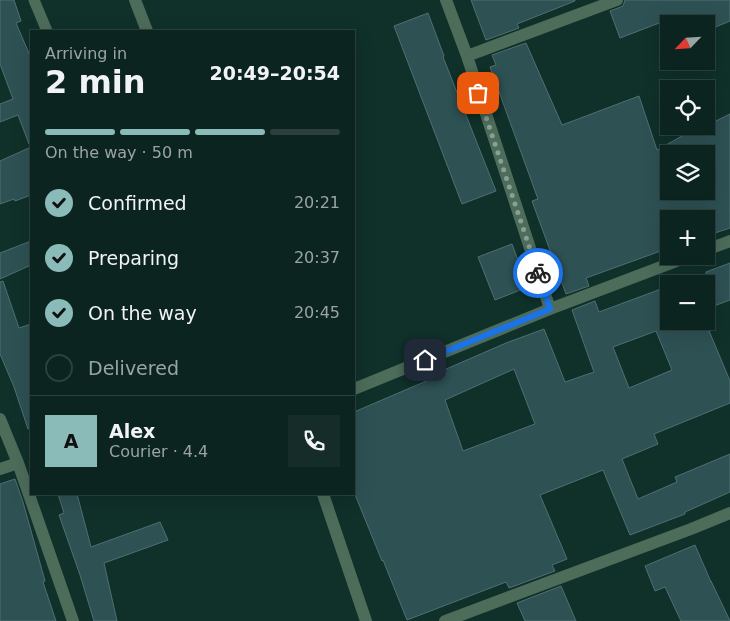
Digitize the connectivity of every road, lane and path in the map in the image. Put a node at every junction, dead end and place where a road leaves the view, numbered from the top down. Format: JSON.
{"nodes":[{"id":1,"x":34,"y":0,"type":"edge"},
{"id":2,"x":135,"y":0,"type":"edge"},
{"id":3,"x":446,"y":0,"type":"edge"},
{"id":4,"x":616,"y":0,"type":"edge"},
{"id":5,"x":47,"y":30,"type":"edge"},
{"id":6,"x":147,"y":30,"type":"edge"},
{"id":7,"x":467,"y":56,"type":"junction"},
{"id":8,"x":730,"y":241,"type":"edge"},
{"id":9,"x":715,"y":247,"type":"edge"},
{"id":10,"x":666,"y":265,"type":"edge"},
{"id":11,"x":550,"y":309,"type":"junction"},
{"id":12,"x":355,"y":389,"type":"edge"},
{"id":13,"x":0,"y":419,"type":"edge"},
{"id":14,"x":18,"y":463,"type":"junction"},
{"id":15,"x":0,"y":468,"type":"edge"},
{"id":16,"x":323,"y":495,"type":"edge"},
{"id":17,"x":730,"y":513,"type":"edge"},
{"id":18,"x":73,"y":621,"type":"edge"},
{"id":19,"x":366,"y":621,"type":"edge"},
{"id":20,"x":445,"y":621,"type":"edge"}],
"edges":[{"from":1,"to":5,"type":"lane"},
{"from":2,"to":6,"type":"street"},
{"from":3,"to":7,"type":"street"},
{"from":4,"to":7,"type":"street"},
{"from":7,"to":11,"type":"street"},
{"from":8,"to":9,"type":"street"},
{"from":10,"to":11,"type":"street"},
{"from":11,"to":12,"type":"street"},
{"from":13,"to":14,"type":"street"},
{"from":14,"to":15,"type":"street"},
{"from":14,"to":18,"type":"street"},
{"from":16,"to":19,"type":"street"},
{"from":17,"to":20,"type":"street"}]}
